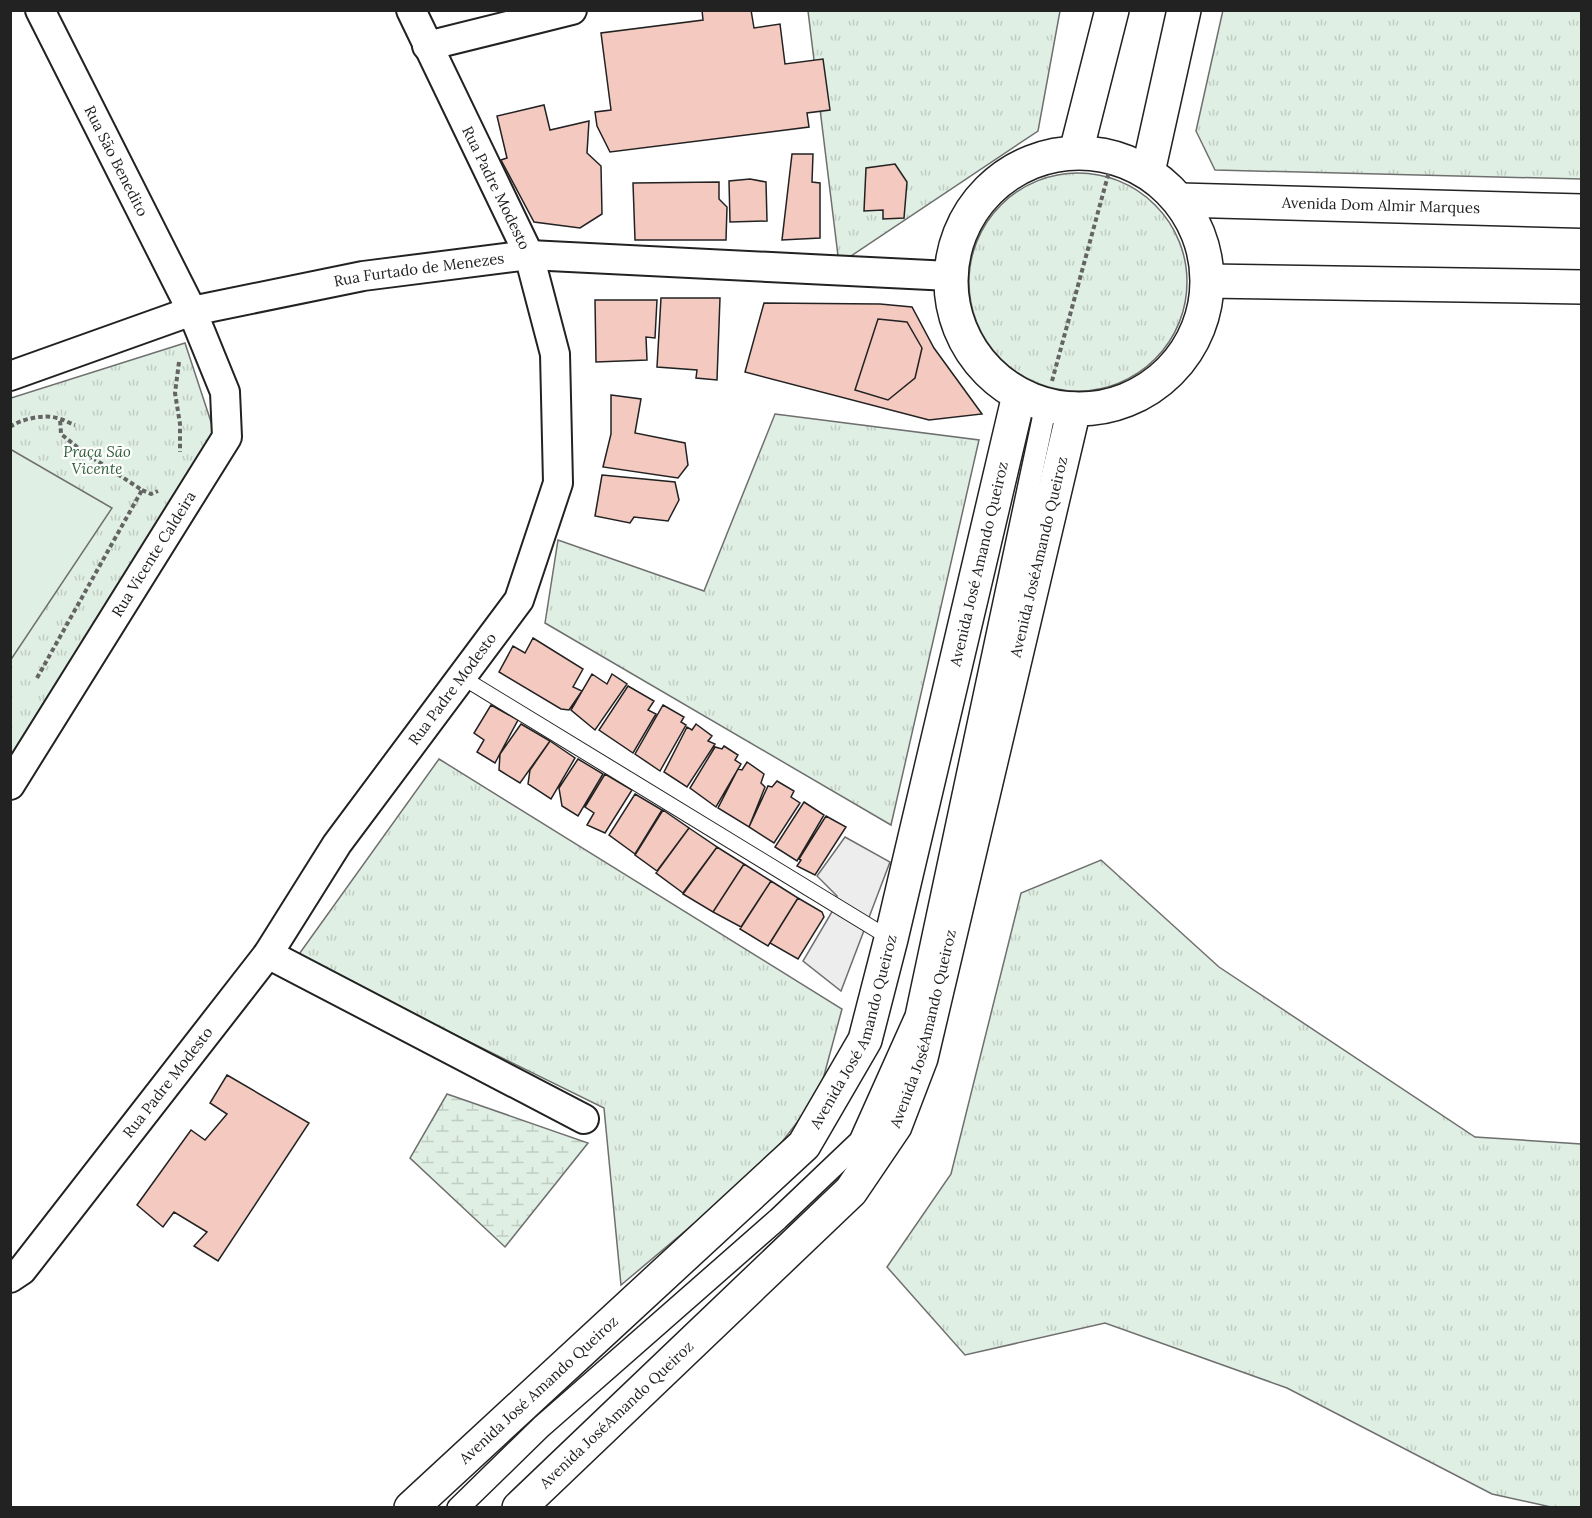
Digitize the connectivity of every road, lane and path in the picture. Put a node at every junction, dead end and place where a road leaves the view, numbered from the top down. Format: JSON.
{"nodes":[{"id":1,"x":40,"y":10,"type":"edge"},
{"id":2,"x":411,"y":10,"type":"edge"},
{"id":3,"x":572,"y":10,"type":"edge"},
{"id":4,"x":1112,"y":10,"type":"edge"},
{"id":5,"x":1184,"y":10,"type":"edge"},
{"id":6,"x":427,"y":46,"type":"junction"},
{"id":7,"x":1076,"y":152,"type":"junction"},
{"id":8,"x":1113,"y":157,"type":"junction"},
{"id":9,"x":1148,"y":172,"type":"junction"},
{"id":10,"x":1180,"y":200,"type":"junction"},
{"id":11,"x":1581,"y":211,"type":"edge"},
{"id":12,"x":529,"y":255,"type":"junction"},
{"id":13,"x":950,"y":276,"type":"junction"},
{"id":14,"x":1208,"y":281,"type":"junction"},
{"id":15,"x":1581,"y":286,"type":"edge"},
{"id":16,"x":192,"y":311,"type":"junction"},
{"id":17,"x":180,"y":358,"type":"dead end"},
{"id":18,"x":10,"y":376,"type":"edge"},
{"id":19,"x":1046,"y":403,"type":"junction"},
{"id":20,"x":60,"y":419,"type":"junction"},
{"id":21,"x":75,"y":425,"type":"dead end"},
{"id":22,"x":10,"y":427,"type":"edge"},
{"id":23,"x":180,"y":460,"type":"dead end"},
{"id":24,"x":164,"y":488,"type":"dead end"},
{"id":25,"x":142,"y":490,"type":"junction"},
{"id":26,"x":460,"y":676,"type":"junction"},
{"id":27,"x":36,"y":682,"type":"dead end"},
{"id":28,"x":10,"y":785,"type":"edge"},
{"id":29,"x":891,"y":939,"type":"junction"},
{"id":30,"x":268,"y":954,"type":"junction"},
{"id":31,"x":584,"y":1119,"type":"dead end"},
{"id":32,"x":10,"y":1278,"type":"edge"},
{"id":33,"x":411,"y":1508,"type":"edge"},
{"id":34,"x":458,"y":1508,"type":"edge"},
{"id":35,"x":519,"y":1508,"type":"edge"}],
"edges":[{"from":1,"to":16,"type":"street","name":"Rua São Benedito"},
{"from":2,"to":6,"type":"street","name":"Rua Padre Modesto"},
{"from":3,"to":6,"type":"street"},
{"from":4,"to":7,"type":"main road"},
{"from":5,"to":9,"type":"main road"},
{"from":6,"to":12,"type":"street","name":"Rua Padre Modesto"},
{"from":7,"to":8,"type":"main road"},
{"from":7,"to":13,"type":"main road"},
{"from":8,"to":9,"type":"main road"},
{"from":8,"to":19,"type":"path"},
{"from":9,"to":10,"type":"main road"},
{"from":10,"to":11,"type":"main road","name":"Avenida Dom Almir Marques"},
{"from":10,"to":14,"type":"main road"},
{"from":12,"to":13,"type":"street","name":"Rua Furtado de Menezes"},
{"from":12,"to":16,"type":"street","name":"Rua Furtado de Menezes"},
{"from":12,"to":26,"type":"street","name":"Rua Padre Modesto"},
{"from":13,"to":19,"type":"main road"},
{"from":14,"to":15,"type":"main road"},
{"from":14,"to":19,"type":"main road"},
{"from":16,"to":18,"type":"street","name":"Rua Furtado de Menezes"},
{"from":16,"to":28,"type":"street","name":"Rua Vicente Caldeira"},
{"from":17,"to":23,"type":"path"},
{"from":19,"to":29,"type":"main road","name":"Avenida José Amando Queiroz"},
{"from":19,"to":34,"type":"street"},
{"from":19,"to":35,"type":"main road","name":"Avenida JoséAmando Queiroz"},
{"from":20,"to":21,"type":"path"},
{"from":20,"to":22,"type":"path"},
{"from":20,"to":25,"type":"path"},
{"from":24,"to":25,"type":"path"},
{"from":25,"to":27,"type":"path"},
{"from":26,"to":29,"type":"lane"},
{"from":26,"to":30,"type":"street","name":"Rua Padre Modesto"},
{"from":29,"to":33,"type":"main road","name":"Avenida José Amando Queiroz"},
{"from":30,"to":31,"type":"street"},
{"from":30,"to":32,"type":"street","name":"Rua Padre Modesto"}]}
